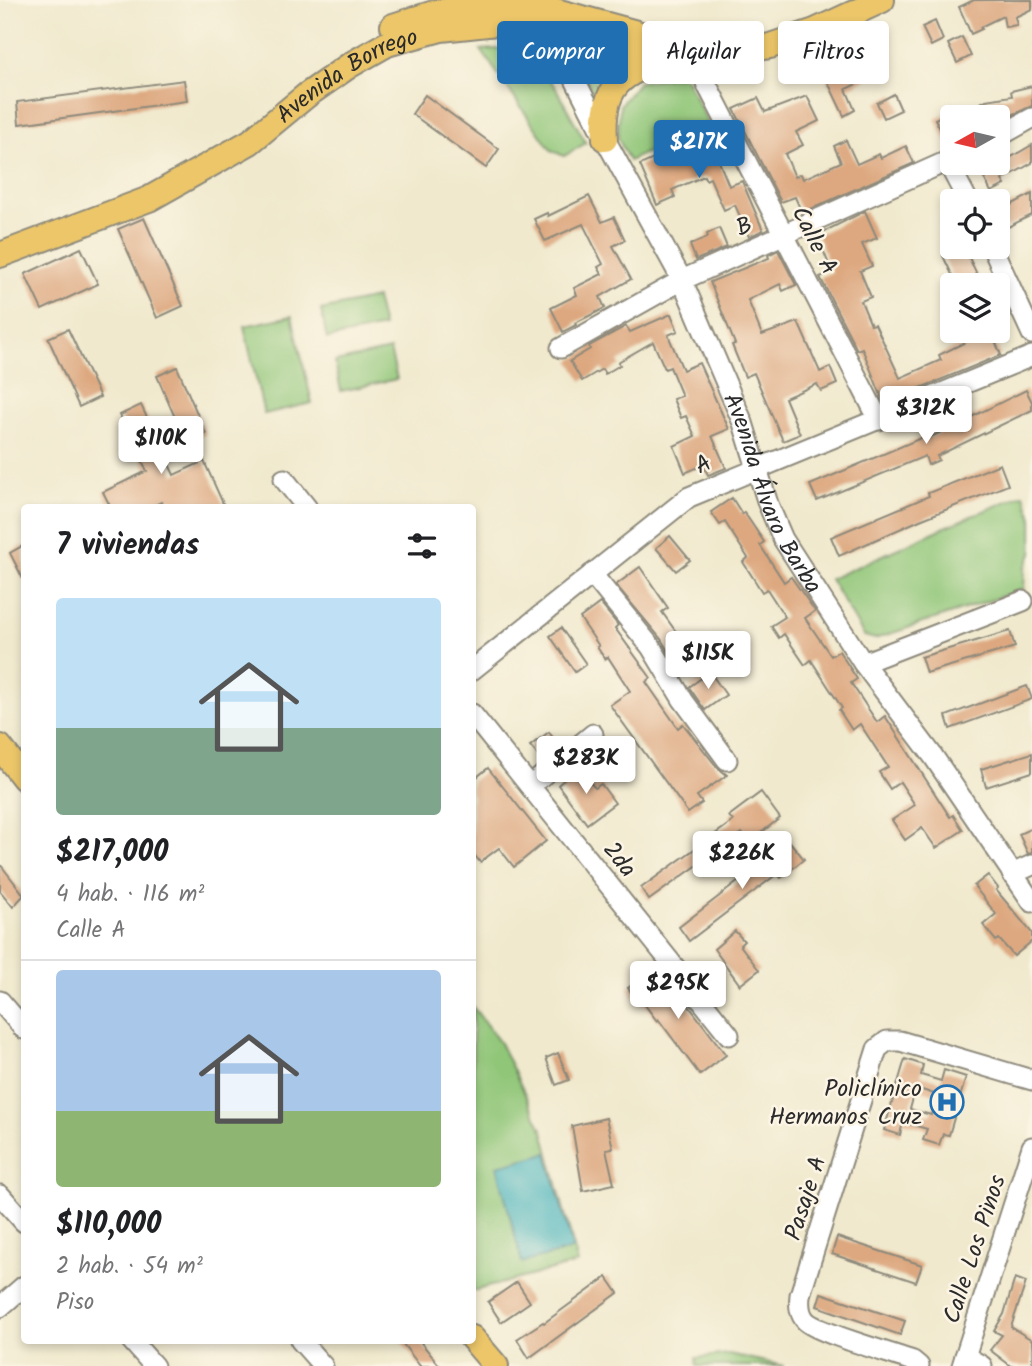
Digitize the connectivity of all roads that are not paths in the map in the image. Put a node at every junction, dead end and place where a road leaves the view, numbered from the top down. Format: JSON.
{"nodes":[{"id":1,"x":845,"y":0,"type":"edge"},
{"id":2,"x":882,"y":0,"type":"edge"},
{"id":3,"x":436,"y":7,"type":"edge"},
{"id":4,"x":538,"y":13,"type":"edge"},
{"id":5,"x":764,"y":47,"type":"edge"},
{"id":6,"x":642,"y":52,"type":"edge"},
{"id":7,"x":642,"y":69,"type":"edge"},
{"id":8,"x":707,"y":84,"type":"edge"},
{"id":9,"x":1032,"y":118,"type":"edge"},
{"id":10,"x":1010,"y":130,"type":"edge"},
{"id":11,"x":605,"y":139,"type":"junction"},
{"id":12,"x":940,"y":165,"type":"edge"},
{"id":13,"x":785,"y":236,"type":"junction"},
{"id":14,"x":0,"y":237,"type":"edge"},
{"id":15,"x":0,"y":255,"type":"edge"},
{"id":16,"x":998,"y":259,"type":"edge"},
{"id":17,"x":682,"y":280,"type":"junction"},
{"id":18,"x":1032,"y":334,"type":"edge"},
{"id":19,"x":561,"y":348,"type":"dead end"},
{"id":20,"x":1032,"y":356,"type":"edge"},
{"id":21,"x":879,"y":420,"type":"junction"},
{"id":22,"x":758,"y":467,"type":"junction"},
{"id":23,"x":284,"y":479,"type":"dead end"},
{"id":24,"x":304,"y":504,"type":"edge"},
{"id":25,"x":592,"y":574,"type":"junction"},
{"id":26,"x":1023,"y":601,"type":"dead end"},
{"id":27,"x":863,"y":663,"type":"junction"},
{"id":28,"x":476,"y":667,"type":"edge"},
{"id":29,"x":476,"y":719,"type":"edge"},
{"id":30,"x":593,"y":734,"type":"dead end"},
{"id":31,"x":727,"y":760,"type":"dead end"},
{"id":32,"x":530,"y":786,"type":"junction"},
{"id":33,"x":1032,"y":865,"type":"edge"},
{"id":34,"x":1012,"y":874,"type":"junction"},
{"id":35,"x":1032,"y":902,"type":"edge"},
{"id":36,"x":0,"y":1001,"type":"edge"},
{"id":37,"x":21,"y":1026,"type":"edge"},
{"id":38,"x":729,"y":1035,"type":"dead end"},
{"id":39,"x":1032,"y":1080,"type":"edge"},
{"id":40,"x":1032,"y":1147,"type":"edge"},
{"id":41,"x":0,"y":1195,"type":"edge"},
{"id":42,"x":21,"y":1219,"type":"edge"},
{"id":43,"x":21,"y":1289,"type":"edge"},
{"id":44,"x":0,"y":1307,"type":"edge"},
{"id":45,"x":476,"y":1343,"type":"edge"},
{"id":46,"x":135,"y":1344,"type":"edge"},
{"id":47,"x":304,"y":1344,"type":"edge"},
{"id":48,"x":970,"y":1363,"type":"edge"},
{"id":49,"x":493,"y":1365,"type":"edge"},
{"id":50,"x":154,"y":1366,"type":"edge"},
{"id":51,"x":323,"y":1366,"type":"edge"},
{"id":52,"x":919,"y":1366,"type":"edge"}],
"edges":[{"from":1,"to":4,"type":"main road","name":"Avenida Borrego"},
{"from":2,"to":5,"type":"main road","name":"Avenida Borrego"},
{"from":3,"to":4,"type":"main road","name":"Avenida Borrego"},
{"from":3,"to":14,"type":"main road","name":"Avenida Borrego"},
{"from":4,"to":6,"type":"main road","name":"Avenida Borrego"},
{"from":4,"to":11,"type":"street","name":"Avenida Álvaro Barba"},
{"from":4,"to":15,"type":"main road","name":"Avenida Borrego"},
{"from":7,"to":11,"type":"main road"},
{"from":8,"to":13,"type":"street","name":"Calle A"},
{"from":9,"to":10,"type":"street"},
{"from":11,"to":17,"type":"street","name":"Avenida Álvaro Barba"},
{"from":12,"to":13,"type":"street","name":"B"},
{"from":13,"to":17,"type":"street","name":"B"},
{"from":13,"to":21,"type":"street","name":"Calle A"},
{"from":16,"to":18,"type":"street"},
{"from":17,"to":19,"type":"street","name":"B"},
{"from":17,"to":22,"type":"street","name":"Avenida Álvaro Barba"},
{"from":20,"to":21,"type":"street","name":"A"},
{"from":21,"to":22,"type":"street","name":"A"},
{"from":22,"to":25,"type":"street","name":"A"},
{"from":22,"to":27,"type":"street","name":"Avenida Álvaro Barba"},
{"from":23,"to":24,"type":"street"},
{"from":25,"to":28,"type":"street","name":"A"},
{"from":25,"to":31,"type":"street"},
{"from":26,"to":27,"type":"street"},
{"from":27,"to":34,"type":"street","name":"Avenida Álvaro Barba"},
{"from":29,"to":32,"type":"street","name":"2da"},
{"from":30,"to":32,"type":"street"},
{"from":32,"to":38,"type":"street","name":"2da"},
{"from":33,"to":34,"type":"street"},
{"from":34,"to":35,"type":"street","name":"Avenida Álvaro Barba"},
{"from":36,"to":37,"type":"street"},
{"from":39,"to":52,"type":"street","name":"Pasaje A"},
{"from":40,"to":48,"type":"street","name":"Calle Los Pinos"},
{"from":41,"to":42,"type":"street"},
{"from":43,"to":44,"type":"street"},
{"from":45,"to":49,"type":"main road"},
{"from":46,"to":50,"type":"street"},
{"from":47,"to":51,"type":"street"}]}
